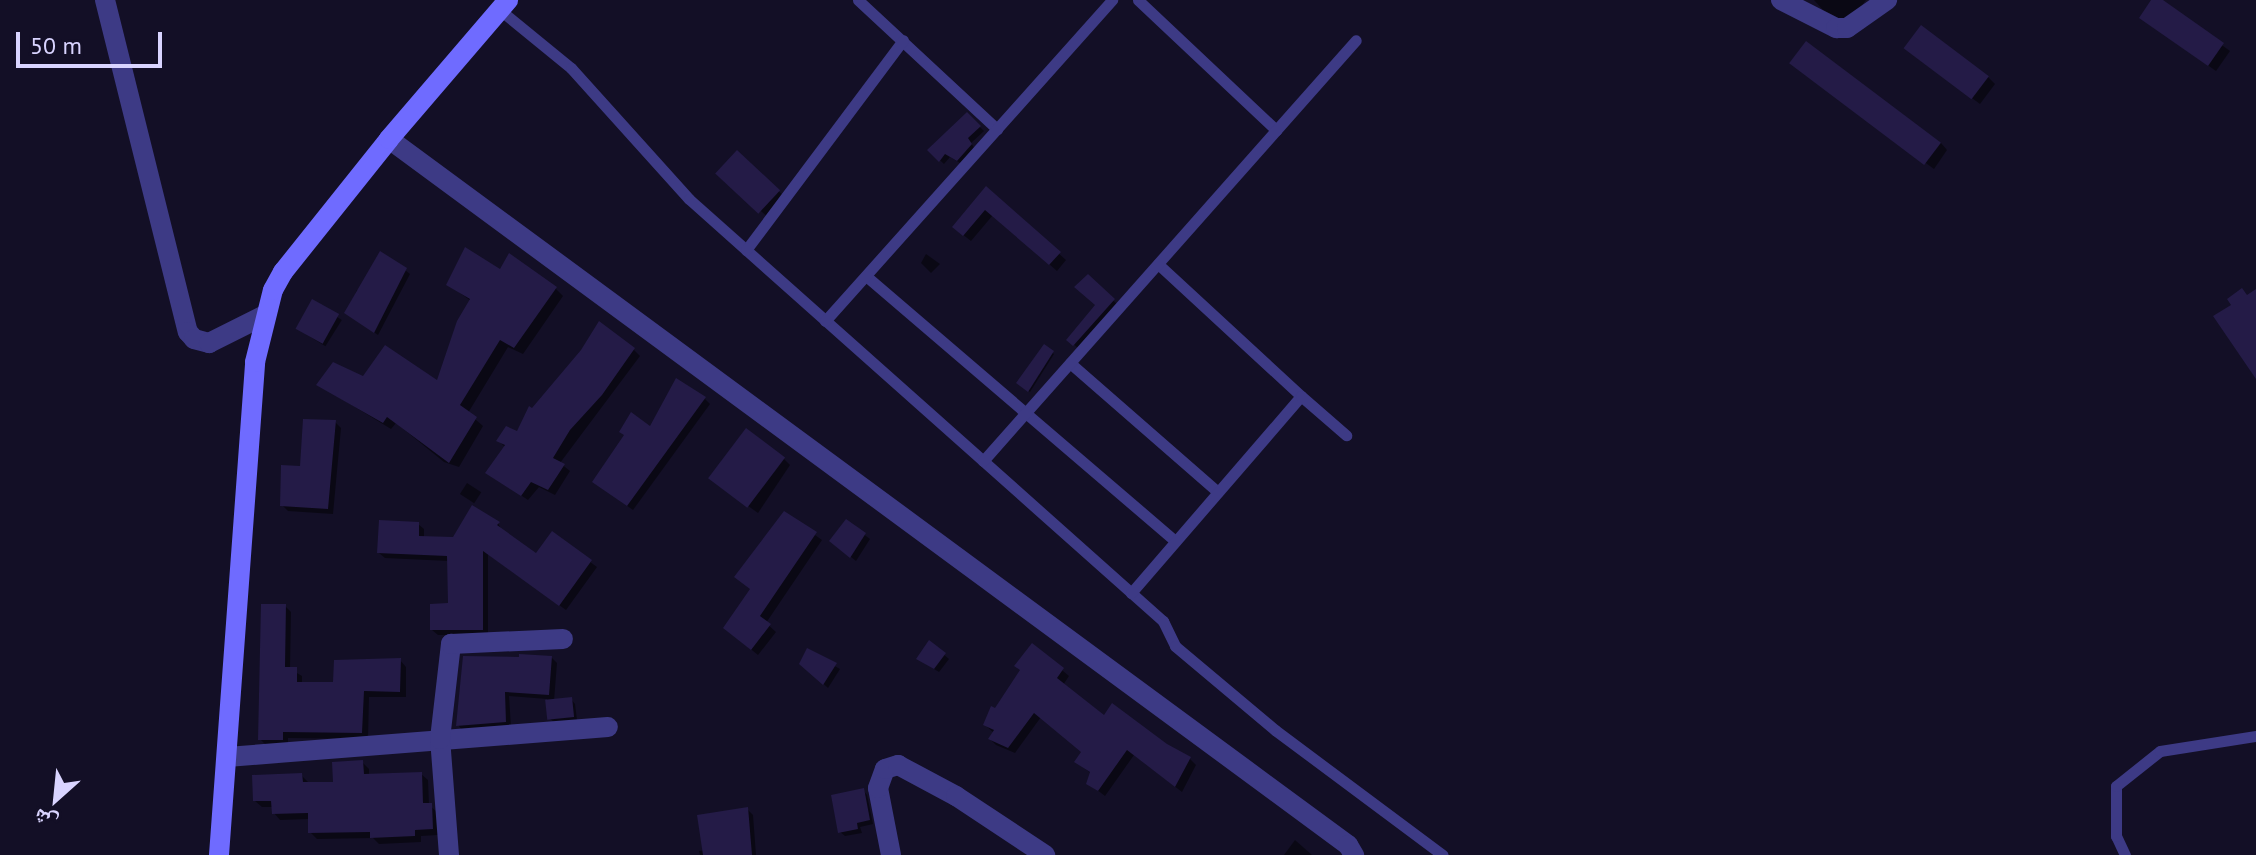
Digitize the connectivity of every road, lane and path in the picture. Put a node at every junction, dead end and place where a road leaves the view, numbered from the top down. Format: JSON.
{"nodes":[{"id":1,"x":105,"y":0,"type":"edge"},
{"id":2,"x":858,"y":0,"type":"edge"},
{"id":3,"x":1112,"y":0,"type":"edge"},
{"id":4,"x":1138,"y":0,"type":"edge"},
{"id":5,"x":1781,"y":0,"type":"edge"},
{"id":6,"x":1887,"y":0,"type":"edge"},
{"id":7,"x":504,"y":5,"type":"edge"},
{"id":8,"x":903,"y":40,"type":"junction"},
{"id":9,"x":1356,"y":40,"type":"dead end"},
{"id":10,"x":997,"y":129,"type":"junction"},
{"id":11,"x":1276,"y":130,"type":"junction"},
{"id":12,"x":389,"y":139,"type":"junction"},
{"id":13,"x":746,"y":250,"type":"junction"},
{"id":14,"x":1158,"y":264,"type":"junction"},
{"id":15,"x":866,"y":276,"type":"junction"},
{"id":16,"x":265,"y":315,"type":"junction"},
{"id":17,"x":825,"y":321,"type":"junction"},
{"id":18,"x":1070,"y":363,"type":"junction"},
{"id":19,"x":1301,"y":396,"type":"junction"},
{"id":20,"x":1026,"y":412,"type":"junction"},
{"id":21,"x":1346,"y":435,"type":"dead end"},
{"id":22,"x":983,"y":461,"type":"junction"},
{"id":23,"x":1218,"y":492,"type":"junction"},
{"id":24,"x":1175,"y":541,"type":"junction"},
{"id":25,"x":1131,"y":593,"type":"junction"},
{"id":26,"x":563,"y":639,"type":"dead end"},
{"id":27,"x":608,"y":727,"type":"dead end"},
{"id":28,"x":2256,"y":736,"type":"edge"},
{"id":29,"x":440,"y":739,"type":"junction"},
{"id":30,"x":227,"y":757,"type":"junction"},
{"id":31,"x":219,"y":855,"type":"edge"},
{"id":32,"x":449,"y":855,"type":"edge"},
{"id":33,"x":891,"y":855,"type":"edge"},
{"id":34,"x":1045,"y":855,"type":"edge"},
{"id":35,"x":1354,"y":855,"type":"edge"},
{"id":36,"x":1443,"y":855,"type":"edge"},
{"id":37,"x":2125,"y":855,"type":"edge"}],
"edges":[{"from":1,"to":16,"type":"street"},
{"from":2,"to":8,"type":"lane"},
{"from":3,"to":10,"type":"lane"},
{"from":4,"to":11,"type":"lane"},
{"from":5,"to":6,"type":"street"},
{"from":7,"to":12,"type":"street"},
{"from":7,"to":13,"type":"lane"},
{"from":8,"to":10,"type":"lane"},
{"from":8,"to":13,"type":"lane"},
{"from":9,"to":11,"type":"lane"},
{"from":10,"to":15,"type":"lane"},
{"from":11,"to":14,"type":"lane"},
{"from":12,"to":16,"type":"street"},
{"from":12,"to":35,"type":"street"},
{"from":13,"to":17,"type":"lane"},
{"from":14,"to":18,"type":"lane"},
{"from":14,"to":19,"type":"lane"},
{"from":15,"to":17,"type":"lane"},
{"from":15,"to":20,"type":"lane"},
{"from":16,"to":30,"type":"street"},
{"from":17,"to":22,"type":"lane"},
{"from":18,"to":20,"type":"lane"},
{"from":18,"to":23,"type":"lane"},
{"from":19,"to":21,"type":"lane"},
{"from":19,"to":23,"type":"lane"},
{"from":20,"to":22,"type":"lane"},
{"from":20,"to":24,"type":"lane"},
{"from":22,"to":25,"type":"lane"},
{"from":23,"to":24,"type":"lane"},
{"from":24,"to":25,"type":"lane"},
{"from":25,"to":36,"type":"lane"},
{"from":26,"to":29,"type":"street"},
{"from":27,"to":29,"type":"street"},
{"from":28,"to":37,"type":"lane"},
{"from":29,"to":30,"type":"street"},
{"from":29,"to":32,"type":"street"},
{"from":30,"to":31,"type":"street"},
{"from":33,"to":34,"type":"street"}]}
